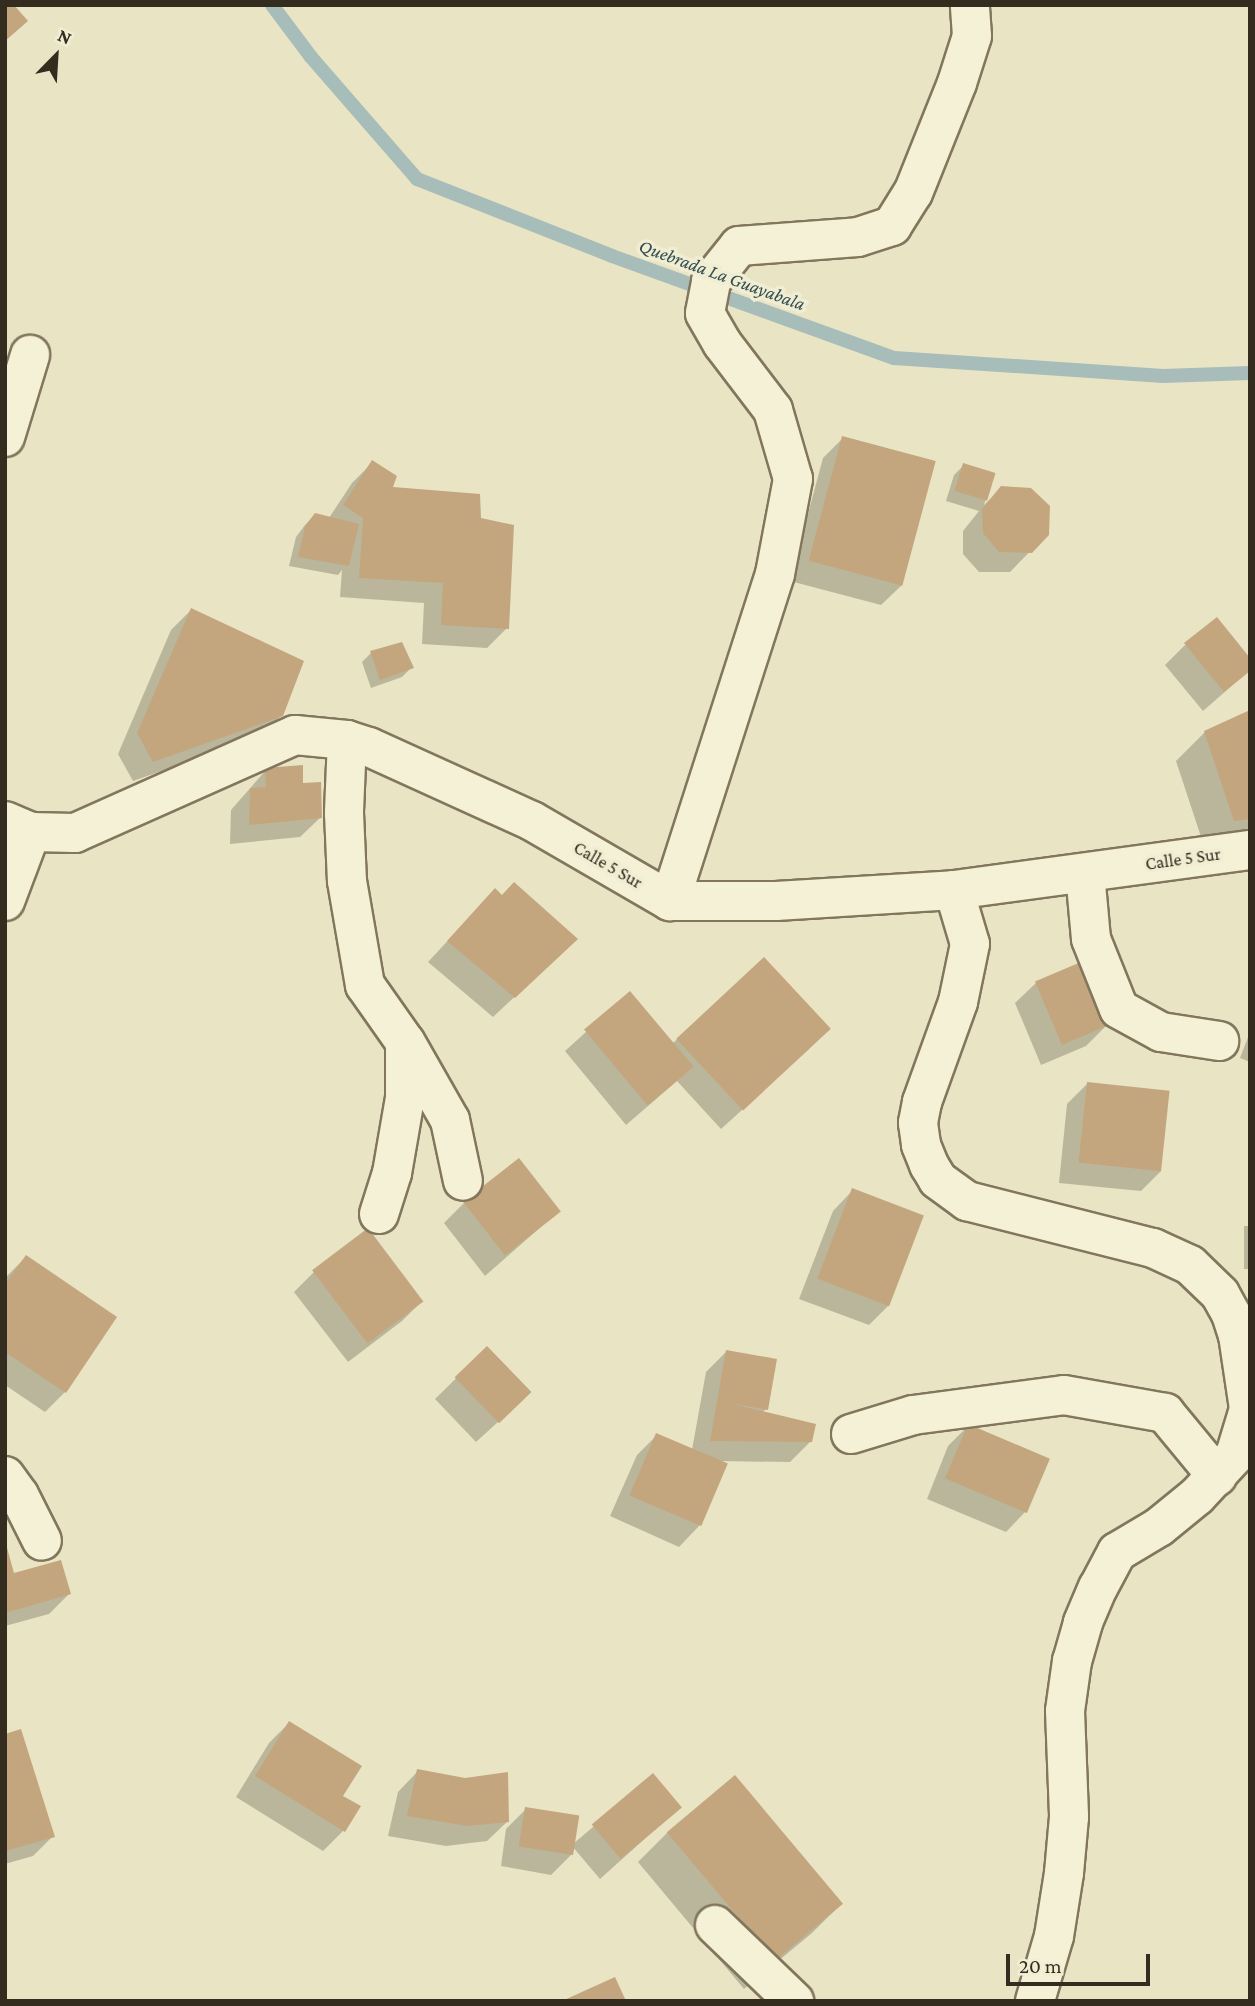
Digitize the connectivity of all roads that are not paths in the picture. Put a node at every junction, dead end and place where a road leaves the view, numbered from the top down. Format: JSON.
{"nodes":[{"id":1,"x":970,"y":5,"type":"edge"},
{"id":2,"x":30,"y":355,"type":"dead end"},
{"id":3,"x":5,"y":437,"type":"edge"},
{"id":4,"x":347,"y":740,"type":"junction"},
{"id":5,"x":18,"y":826,"type":"edge"},
{"id":6,"x":1250,"y":850,"type":"edge"},
{"id":7,"x":1085,"y":873,"type":"junction"},
{"id":8,"x":954,"y":890,"type":"junction"},
{"id":9,"x":5,"y":901,"type":"edge"},
{"id":10,"x":670,"y":901,"type":"junction"},
{"id":11,"x":1219,"y":1041,"type":"dead end"},
{"id":12,"x":405,"y":1042,"type":"junction"},
{"id":13,"x":463,"y":1181,"type":"dead end"},
{"id":14,"x":379,"y":1214,"type":"dead end"},
{"id":15,"x":1244,"y":1339,"type":"edge"},
{"id":16,"x":851,"y":1434,"type":"dead end"},
{"id":17,"x":5,"y":1476,"type":"edge"},
{"id":18,"x":1217,"y":1476,"type":"junction"},
{"id":19,"x":42,"y":1541,"type":"dead end"},
{"id":20,"x":715,"y":1925,"type":"dead end"},
{"id":21,"x":793,"y":2001,"type":"edge"},
{"id":22,"x":1035,"y":2001,"type":"edge"}],
"edges":[{"from":1,"to":10,"type":"street"},
{"from":2,"to":3,"type":"street"},
{"from":4,"to":5,"type":"street","name":"Calle 5 Sur"},
{"from":4,"to":10,"type":"street","name":"Calle 5 Sur"},
{"from":4,"to":12,"type":"street"},
{"from":5,"to":9,"type":"street"},
{"from":6,"to":7,"type":"street","name":"Calle 5 Sur"},
{"from":7,"to":8,"type":"street","name":"Calle 5 Sur"},
{"from":7,"to":11,"type":"street"},
{"from":8,"to":10,"type":"street","name":"Calle 5 Sur"},
{"from":8,"to":15,"type":"street"},
{"from":12,"to":13,"type":"street"},
{"from":12,"to":14,"type":"street"},
{"from":15,"to":18,"type":"street"},
{"from":16,"to":18,"type":"street"},
{"from":17,"to":19,"type":"street"},
{"from":18,"to":22,"type":"street"},
{"from":20,"to":21,"type":"street"}]}
